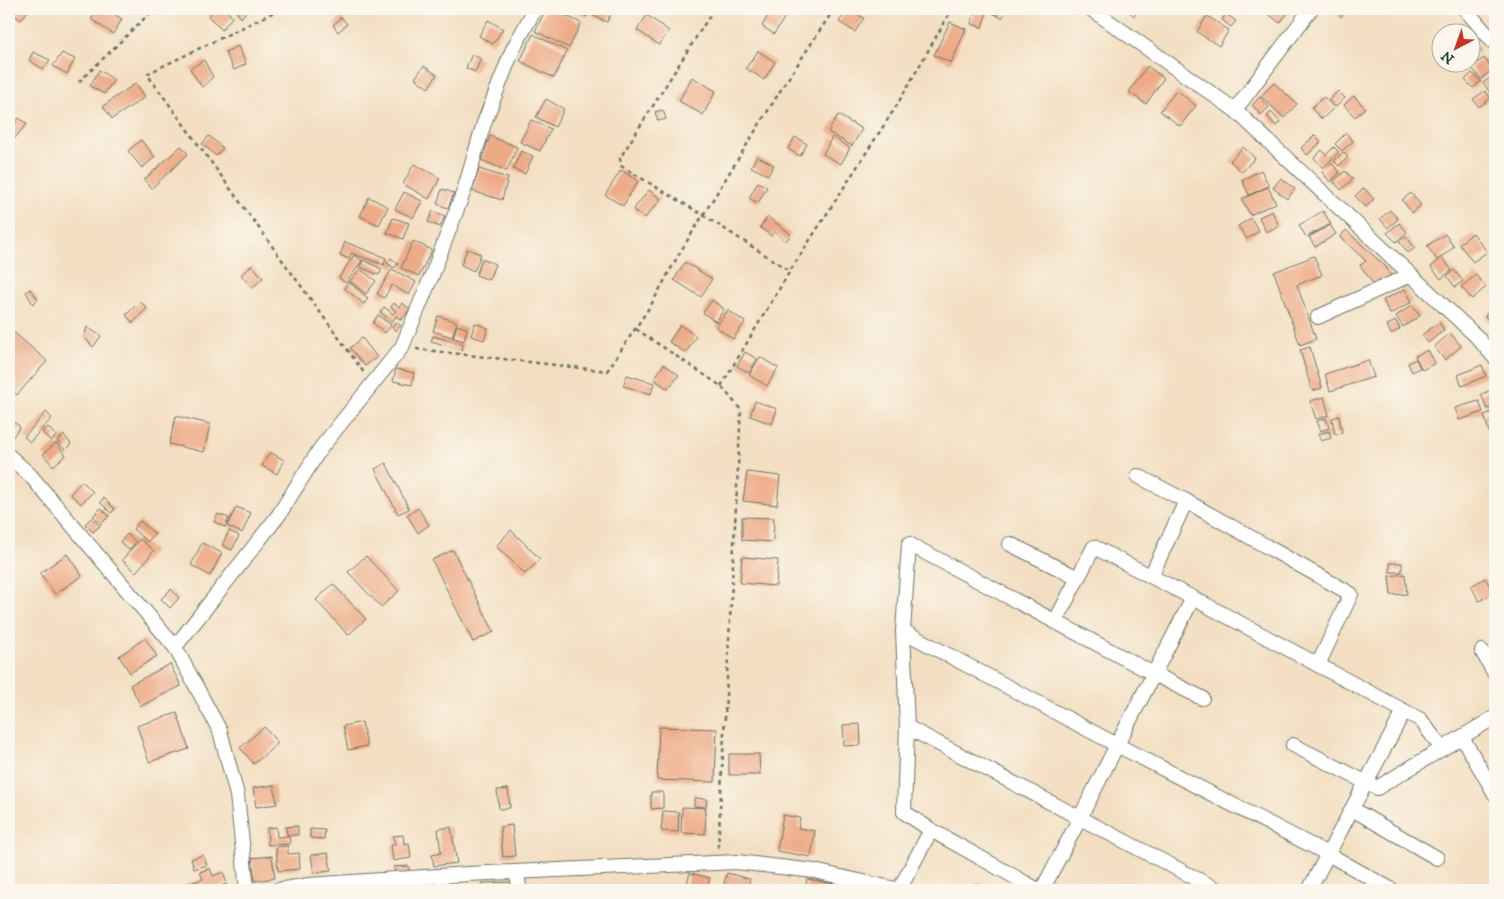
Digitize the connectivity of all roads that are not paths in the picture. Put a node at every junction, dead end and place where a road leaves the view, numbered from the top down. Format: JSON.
{"nodes":[{"id":1,"x":535,"y":9,"type":"edge"},
{"id":2,"x":1091,"y":9,"type":"edge"},
{"id":3,"x":1311,"y":9,"type":"edge"},
{"id":4,"x":1465,"y":9,"type":"edge"},
{"id":5,"x":1495,"y":44,"type":"edge"},
{"id":6,"x":1235,"y":110,"type":"junction"},
{"id":7,"x":1410,"y":274,"type":"junction"},
{"id":8,"x":1318,"y":317,"type":"dead end"},
{"id":9,"x":1495,"y":358,"type":"edge"},
{"id":10,"x":9,"y":456,"type":"edge"},
{"id":11,"x":1138,"y":476,"type":"dead end"},
{"id":12,"x":1186,"y":501,"type":"junction"},
{"id":13,"x":1010,"y":544,"type":"dead end"},
{"id":14,"x":1150,"y":576,"type":"junction"},
{"id":15,"x":1078,"y":578,"type":"junction"},
{"id":16,"x":1193,"y":598,"type":"junction"},
{"id":17,"x":1055,"y":622,"type":"junction"},
{"id":18,"x":903,"y":631,"type":"junction"},
{"id":19,"x":175,"y":647,"type":"junction"},
{"id":20,"x":1482,"y":651,"type":"dead end"},
{"id":21,"x":1318,"y":665,"type":"junction"},
{"id":22,"x":1154,"y":674,"type":"junction"},
{"id":23,"x":1495,"y":674,"type":"edge"},
{"id":24,"x":1202,"y":698,"type":"dead end"},
{"id":25,"x":1404,"y":711,"type":"junction"},
{"id":26,"x":1495,"y":717,"type":"edge"},
{"id":27,"x":907,"y":727,"type":"junction"},
{"id":28,"x":1462,"y":737,"type":"junction"},
{"id":29,"x":1117,"y":745,"type":"junction"},
{"id":30,"x":1293,"y":745,"type":"dead end"},
{"id":31,"x":1442,"y":749,"type":"junction"},
{"id":32,"x":1366,"y":783,"type":"junction"},
{"id":33,"x":1494,"y":794,"type":"edge"},
{"id":34,"x":1352,"y":809,"type":"junction"},
{"id":35,"x":1080,"y":818,"type":"junction"},
{"id":36,"x":931,"y":830,"type":"junction"},
{"id":37,"x":1328,"y":854,"type":"junction"},
{"id":38,"x":1437,"y":858,"type":"dead end"},
{"id":39,"x":516,"y":872,"type":"junction"},
{"id":40,"x":246,"y":890,"type":"edge"},
{"id":41,"x":278,"y":890,"type":"edge"},
{"id":42,"x":520,"y":890,"type":"edge"},
{"id":43,"x":900,"y":890,"type":"edge"},
{"id":44,"x":1038,"y":890,"type":"edge"},
{"id":45,"x":1042,"y":890,"type":"edge"},
{"id":46,"x":1218,"y":890,"type":"edge"},
{"id":47,"x":1309,"y":890,"type":"edge"},
{"id":48,"x":1392,"y":890,"type":"edge"}],
"edges":[{"from":1,"to":19,"type":"street"},
{"from":2,"to":6,"type":"street"},
{"from":3,"to":6,"type":"street"},
{"from":4,"to":5,"type":"street"},
{"from":6,"to":7,"type":"street"},
{"from":7,"to":8,"type":"street"},
{"from":7,"to":9,"type":"street"},
{"from":10,"to":19,"type":"street"},
{"from":11,"to":12,"type":"street"},
{"from":12,"to":14,"type":"street"},
{"from":12,"to":21,"type":"street"},
{"from":13,"to":15,"type":"street"},
{"from":14,"to":15,"type":"street"},
{"from":14,"to":16,"type":"street"},
{"from":15,"to":17,"type":"street"},
{"from":16,"to":21,"type":"street"},
{"from":16,"to":22,"type":"street"},
{"from":17,"to":18,"type":"street"},
{"from":17,"to":22,"type":"street"},
{"from":18,"to":27,"type":"street"},
{"from":18,"to":29,"type":"street"},
{"from":19,"to":40,"type":"street"},
{"from":20,"to":23,"type":"street"},
{"from":21,"to":25,"type":"street"},
{"from":22,"to":24,"type":"street"},
{"from":22,"to":29,"type":"street"},
{"from":25,"to":31,"type":"street"},
{"from":25,"to":32,"type":"street"},
{"from":26,"to":28,"type":"street"},
{"from":27,"to":35,"type":"street"},
{"from":27,"to":36,"type":"street"},
{"from":28,"to":31,"type":"street"},
{"from":28,"to":33,"type":"street"},
{"from":29,"to":35,"type":"street"},
{"from":29,"to":37,"type":"street"},
{"from":30,"to":32,"type":"street"},
{"from":31,"to":32,"type":"street"},
{"from":32,"to":34,"type":"street"},
{"from":34,"to":37,"type":"street"},
{"from":34,"to":38,"type":"street"},
{"from":35,"to":45,"type":"street"},
{"from":35,"to":46,"type":"street"},
{"from":36,"to":43,"type":"street"},
{"from":36,"to":44,"type":"street"},
{"from":37,"to":47,"type":"street"},
{"from":37,"to":48,"type":"street"},
{"from":39,"to":41,"type":"street"},
{"from":39,"to":42,"type":"street"},
{"from":39,"to":43,"type":"street"}]}
